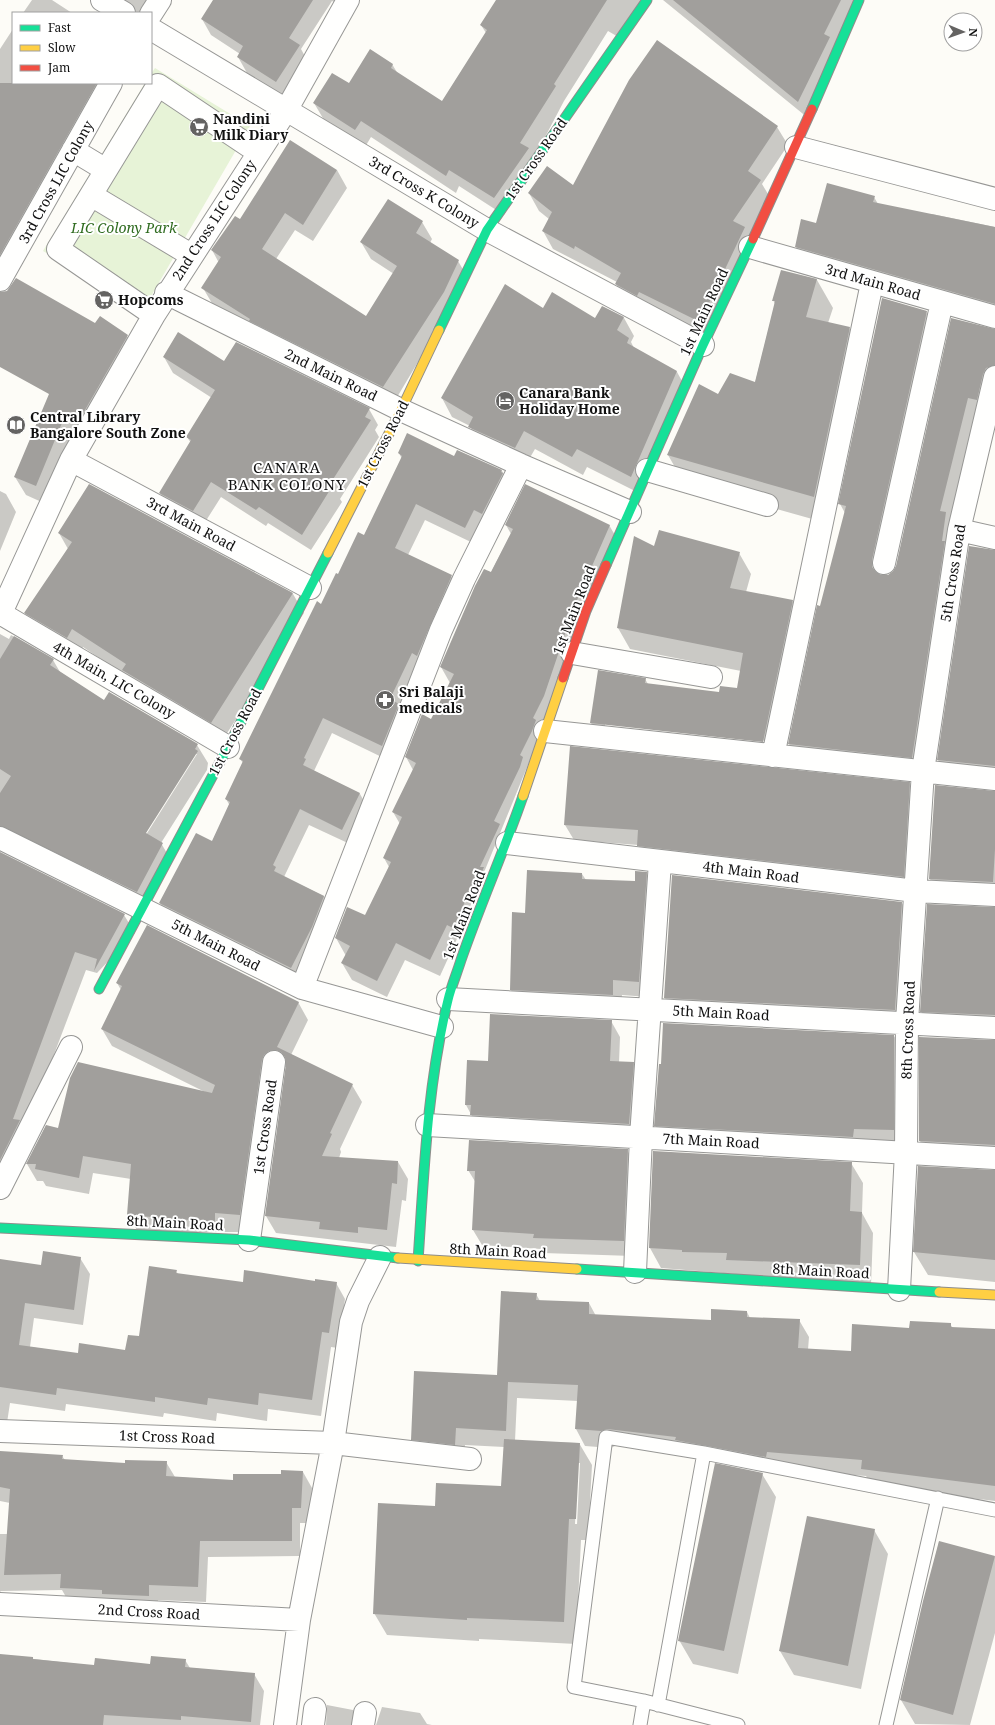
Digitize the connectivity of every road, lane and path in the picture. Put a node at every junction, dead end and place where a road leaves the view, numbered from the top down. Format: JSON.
{"nodes":[{"id":1,"x":102,"y":0,"type":"edge"},
{"id":2,"x":160,"y":0,"type":"edge"},
{"id":3,"x":348,"y":0,"type":"edge"},
{"id":4,"x":647,"y":0,"type":"edge"},
{"id":5,"x":858,"y":0,"type":"edge"},
{"id":6,"x":122,"y":12,"type":"edge"},
{"id":7,"x":152,"y":12,"type":"edge"},
{"id":8,"x":152,"y":30,"type":"edge"},
{"id":9,"x":110,"y":84,"type":"edge"},
{"id":10,"x":287,"y":109,"type":"junction"},
{"id":11,"x":796,"y":147,"type":"junction"},
{"id":12,"x":73,"y":150,"type":"junction"},
{"id":13,"x":258,"y":152,"type":"junction"},
{"id":14,"x":106,"y":170,"type":"junction"},
{"id":15,"x":91,"y":195,"type":"junction"},
{"id":16,"x":995,"y":199,"type":"edge"},
{"id":17,"x":487,"y":230,"type":"junction"},
{"id":18,"x":750,"y":247,"type":"junction"},
{"id":19,"x":191,"y":255,"type":"junction"},
{"id":20,"x":0,"y":280,"type":"edge"},
{"id":21,"x":872,"y":283,"type":"junction"},
{"id":22,"x":166,"y":293,"type":"junction"},
{"id":23,"x":942,"y":302,"type":"junction"},
{"id":24,"x":154,"y":314,"type":"junction"},
{"id":25,"x":995,"y":317,"type":"edge"},
{"id":26,"x":703,"y":345,"type":"junction"},
{"id":27,"x":995,"y":377,"type":"edge"},
{"id":28,"x":401,"y":410,"type":"junction"},
{"id":29,"x":71,"y":460,"type":"junction"},
{"id":30,"x":521,"y":466,"type":"junction"},
{"id":31,"x":647,"y":470,"type":"junction"},
{"id":32,"x":767,"y":505,"type":"dead end"},
{"id":33,"x":630,"y":512,"type":"junction"},
{"id":34,"x":959,"y":530,"type":"junction"},
{"id":35,"x":995,"y":538,"type":"edge"},
{"id":36,"x":884,"y":563,"type":"dead end"},
{"id":37,"x":310,"y":588,"type":"junction"},
{"id":38,"x":0,"y":614,"type":"edge"},
{"id":39,"x":572,"y":653,"type":"junction"},
{"id":40,"x":712,"y":677,"type":"dead end"},
{"id":41,"x":545,"y":731,"type":"junction"},
{"id":42,"x":228,"y":746,"type":"junction"},
{"id":43,"x":773,"y":756,"type":"junction"},
{"id":44,"x":923,"y":771,"type":"junction"},
{"id":45,"x":995,"y":779,"type":"edge"},
{"id":46,"x":0,"y":838,"type":"edge"},
{"id":47,"x":507,"y":843,"type":"junction"},
{"id":48,"x":660,"y":862,"type":"junction"},
{"id":49,"x":916,"y":891,"type":"junction"},
{"id":50,"x":995,"y":895,"type":"edge"},
{"id":51,"x":142,"y":907,"type":"junction"},
{"id":52,"x":302,"y":988,"type":"junction"},
{"id":53,"x":99,"y":989,"type":"dead end"},
{"id":54,"x":448,"y":999,"type":"junction"},
{"id":55,"x":650,"y":1010,"type":"junction"},
{"id":56,"x":907,"y":1022,"type":"junction"},
{"id":57,"x":442,"y":1027,"type":"junction"},
{"id":58,"x":995,"y":1028,"type":"edge"},
{"id":59,"x":71,"y":1047,"type":"dead end"},
{"id":60,"x":274,"y":1062,"type":"dead end"},
{"id":61,"x":427,"y":1125,"type":"junction"},
{"id":62,"x":641,"y":1137,"type":"junction"},
{"id":63,"x":906,"y":1152,"type":"junction"},
{"id":64,"x":995,"y":1158,"type":"edge"},
{"id":65,"x":0,"y":1188,"type":"edge"},
{"id":66,"x":0,"y":1228,"type":"edge"},
{"id":67,"x":249,"y":1240,"type":"junction"},
{"id":68,"x":380,"y":1257,"type":"junction"},
{"id":69,"x":418,"y":1261,"type":"junction"},
{"id":70,"x":634,"y":1272,"type":"junction"},
{"id":71,"x":899,"y":1290,"type":"junction"},
{"id":72,"x":995,"y":1295,"type":"edge"},
{"id":73,"x":0,"y":1431,"type":"edge"},
{"id":74,"x":333,"y":1444,"type":"junction"},
{"id":75,"x":704,"y":1453,"type":"junction"},
{"id":76,"x":470,"y":1459,"type":"dead end"},
{"id":77,"x":938,"y":1498,"type":"junction"},
{"id":78,"x":995,"y":1510,"type":"edge"},
{"id":79,"x":0,"y":1604,"type":"edge"},
{"id":80,"x":299,"y":1620,"type":"junction"},
{"id":81,"x":644,"y":1701,"type":"junction"},
{"id":82,"x":658,"y":1705,"type":"junction"},
{"id":83,"x":285,"y":1725,"type":"edge"},
{"id":84,"x":640,"y":1725,"type":"edge"},
{"id":85,"x":738,"y":1725,"type":"edge"},
{"id":86,"x":886,"y":1725,"type":"edge"}],
"edges":[{"from":1,"to":6,"type":"street"},
{"from":2,"to":7,"type":"street"},
{"from":3,"to":10,"type":"street","name":"2nd Cross LIC Colony"},
{"from":4,"to":17,"type":"street","name":"1st Cross Road"},
{"from":5,"to":11,"type":"street","name":"1st Main Road"},
{"from":8,"to":10,"type":"street","name":"3rd Cross K Colony"},
{"from":9,"to":12,"type":"street","name":"3rd Cross LIC Colony"},
{"from":10,"to":13,"type":"street","name":"2nd Cross LIC Colony"},
{"from":10,"to":17,"type":"street","name":"3rd Cross K Colony"},
{"from":11,"to":16,"type":"street"},
{"from":11,"to":18,"type":"street","name":"1st Main Road"},
{"from":12,"to":14,"type":"street"},
{"from":12,"to":20,"type":"street","name":"3rd Cross LIC Colony"},
{"from":13,"to":14,"type":"street"},
{"from":13,"to":19,"type":"street","name":"2nd Cross LIC Colony"},
{"from":14,"to":15,"type":"street"},
{"from":15,"to":19,"type":"street"},
{"from":15,"to":24,"type":"street"},
{"from":17,"to":26,"type":"street","name":"3rd Cross K Colony"},
{"from":17,"to":28,"type":"street","name":"1st Cross Road"},
{"from":18,"to":21,"type":"street","name":"3rd Main Road"},
{"from":18,"to":26,"type":"street","name":"1st Main Road"},
{"from":19,"to":22,"type":"street","name":"2nd Cross LIC Colony"},
{"from":21,"to":23,"type":"street","name":"3rd Main Road"},
{"from":21,"to":43,"type":"street"},
{"from":22,"to":24,"type":"street","name":"2nd Cross LIC Colony"},
{"from":22,"to":28,"type":"street","name":"2nd Main Road"},
{"from":23,"to":25,"type":"street","name":"3rd Main Road"},
{"from":23,"to":36,"type":"street"},
{"from":24,"to":29,"type":"street","name":"2nd Cross LIC Colony"},
{"from":26,"to":31,"type":"street","name":"1st Main Road"},
{"from":27,"to":34,"type":"street","name":"5th Cross Road"},
{"from":28,"to":30,"type":"street","name":"2nd Main Road"},
{"from":28,"to":37,"type":"street","name":"1st Cross Road"},
{"from":29,"to":37,"type":"street","name":"3rd Main Road"},
{"from":29,"to":38,"type":"street","name":"2nd Cross LIC Colony"},
{"from":30,"to":33,"type":"street","name":"2nd Main Road"},
{"from":30,"to":52,"type":"street"},
{"from":31,"to":32,"type":"street"},
{"from":31,"to":33,"type":"street","name":"1st Main Road"},
{"from":33,"to":39,"type":"street","name":"1st Main Road"},
{"from":34,"to":35,"type":"street"},
{"from":34,"to":44,"type":"street","name":"5th Cross Road"},
{"from":37,"to":42,"type":"street","name":"1st Cross Road"},
{"from":38,"to":42,"type":"street","name":"4th Main, LIC Colony"},
{"from":39,"to":40,"type":"street"},
{"from":39,"to":41,"type":"street","name":"1st Main Road"},
{"from":41,"to":43,"type":"street"},
{"from":41,"to":47,"type":"street","name":"1st Main Road"},
{"from":42,"to":51,"type":"street","name":"1st Cross Road"},
{"from":43,"to":44,"type":"street"},
{"from":44,"to":45,"type":"street"},
{"from":44,"to":49,"type":"street","name":"8th Cross Road"},
{"from":46,"to":51,"type":"street","name":"5th Main Road"},
{"from":47,"to":48,"type":"street","name":"4th Main Road"},
{"from":47,"to":54,"type":"street","name":"1st Main Road"},
{"from":48,"to":49,"type":"street","name":"4th Main Road"},
{"from":48,"to":55,"type":"street"},
{"from":49,"to":50,"type":"street","name":"4th Main Road"},
{"from":49,"to":56,"type":"street","name":"8th Cross Road"},
{"from":51,"to":52,"type":"street","name":"5th Main Road"},
{"from":51,"to":53,"type":"street","name":"1st Cross Road"},
{"from":52,"to":57,"type":"street","name":"5th Main Road"},
{"from":54,"to":55,"type":"street","name":"5th Main Road"},
{"from":54,"to":57,"type":"street","name":"1st Main Road"},
{"from":55,"to":56,"type":"street","name":"5th Main Road"},
{"from":55,"to":62,"type":"street"},
{"from":56,"to":58,"type":"street","name":"5th Main Road"},
{"from":56,"to":63,"type":"street","name":"8th Cross Road"},
{"from":57,"to":61,"type":"street","name":"1st Main Road"},
{"from":59,"to":65,"type":"street"},
{"from":60,"to":67,"type":"street","name":"1st Cross Road"},
{"from":61,"to":62,"type":"street","name":"7th Main Road"},
{"from":61,"to":69,"type":"street","name":"1st Main Road"},
{"from":62,"to":63,"type":"street","name":"7th Main Road"},
{"from":62,"to":70,"type":"street"},
{"from":63,"to":64,"type":"street","name":"7th Main Road"},
{"from":63,"to":71,"type":"street","name":"8th Cross Road"},
{"from":66,"to":67,"type":"street","name":"8th Main Road"},
{"from":67,"to":68,"type":"street","name":"8th Main Road"},
{"from":68,"to":69,"type":"street","name":"8th Main Road"},
{"from":68,"to":74,"type":"street"},
{"from":69,"to":70,"type":"street","name":"8th Main Road"},
{"from":70,"to":71,"type":"street","name":"8th Main Road"},
{"from":71,"to":72,"type":"street","name":"8th Main Road"},
{"from":73,"to":74,"type":"street","name":"1st Cross Road"},
{"from":74,"to":76,"type":"street","name":"1st Cross Road"},
{"from":74,"to":80,"type":"street"},
{"from":75,"to":77,"type":"lane"},
{"from":75,"to":81,"type":"lane"},
{"from":75,"to":82,"type":"lane"},
{"from":77,"to":78,"type":"lane"},
{"from":77,"to":86,"type":"lane"},
{"from":79,"to":80,"type":"street","name":"2nd Cross Road"},
{"from":80,"to":83,"type":"street"},
{"from":81,"to":82,"type":"lane"},
{"from":81,"to":84,"type":"lane"},
{"from":82,"to":85,"type":"lane"}]}
